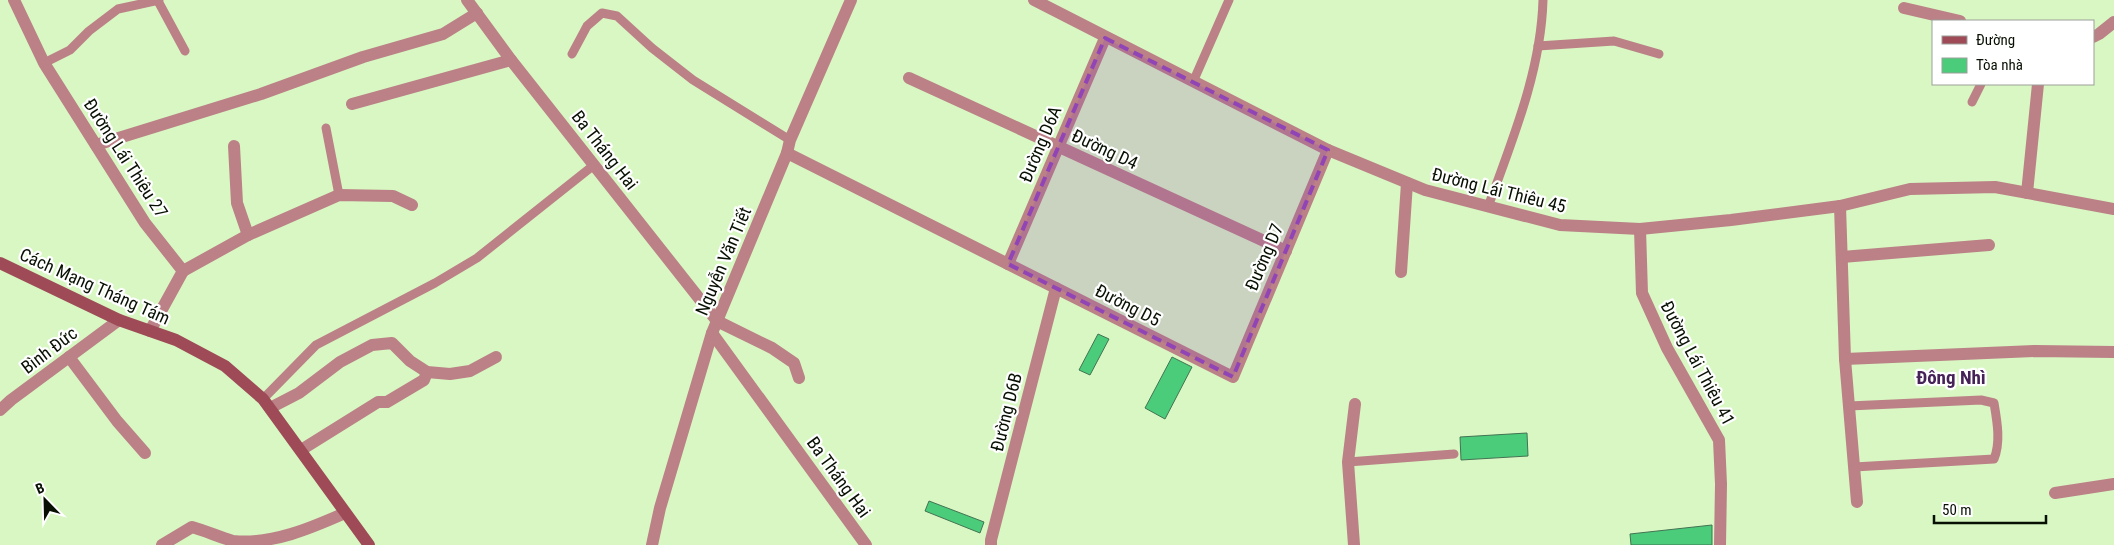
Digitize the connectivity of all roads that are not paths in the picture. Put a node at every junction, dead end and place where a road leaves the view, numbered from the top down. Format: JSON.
{"nodes":[{"id":1,"x":14,"y":0,"type":"edge"},
{"id":2,"x":159,"y":0,"type":"edge"},
{"id":3,"x":467,"y":0,"type":"edge"},
{"id":4,"x":851,"y":0,"type":"edge"},
{"id":5,"x":1034,"y":0,"type":"edge"},
{"id":6,"x":1229,"y":0,"type":"edge"},
{"id":7,"x":1543,"y":0,"type":"edge"},
{"id":8,"x":1904,"y":8,"type":"dead end"},
{"id":9,"x":477,"y":13,"type":"junction"},
{"id":10,"x":1956,"y":20,"type":"edge"},
{"id":11,"x":2114,"y":22,"type":"edge"},
{"id":12,"x":2094,"y":36,"type":"edge"},
{"id":13,"x":1105,"y":38,"type":"junction"},
{"id":14,"x":1538,"y":46,"type":"junction"},
{"id":15,"x":184,"y":51,"type":"dead end"},
{"id":16,"x":572,"y":54,"type":"dead end"},
{"id":17,"x":1660,"y":54,"type":"dead end"},
{"id":18,"x":511,"y":60,"type":"junction"},
{"id":19,"x":44,"y":63,"type":"junction"},
{"id":20,"x":909,"y":78,"type":"dead end"},
{"id":21,"x":1193,"y":82,"type":"junction"},
{"id":22,"x":1980,"y":85,"type":"edge"},
{"id":23,"x":2038,"y":85,"type":"edge"},
{"id":24,"x":1972,"y":102,"type":"dead end"},
{"id":25,"x":352,"y":104,"type":"dead end"},
{"id":26,"x":326,"y":128,"type":"dead end"},
{"id":27,"x":790,"y":140,"type":"junction"},
{"id":28,"x":96,"y":145,"type":"junction"},
{"id":29,"x":234,"y":146,"type":"dead end"},
{"id":30,"x":1058,"y":147,"type":"junction"},
{"id":31,"x":1328,"y":150,"type":"junction"},
{"id":32,"x":788,"y":154,"type":"junction"},
{"id":33,"x":594,"y":165,"type":"junction"},
{"id":34,"x":1407,"y":183,"type":"junction"},
{"id":35,"x":2027,"y":193,"type":"junction"},
{"id":36,"x":338,"y":195,"type":"junction"},
{"id":37,"x":412,"y":205,"type":"dead end"},
{"id":38,"x":1840,"y":206,"type":"junction"},
{"id":39,"x":1488,"y":207,"type":"junction"},
{"id":40,"x":2114,"y":209,"type":"edge"},
{"id":41,"x":1640,"y":229,"type":"junction"},
{"id":42,"x":248,"y":235,"type":"junction"},
{"id":43,"x":1989,"y":245,"type":"dead end"},
{"id":44,"x":1286,"y":251,"type":"junction"},
{"id":45,"x":1842,"y":258,"type":"junction"},
{"id":46,"x":0,"y":263,"type":"edge"},
{"id":47,"x":1008,"y":264,"type":"junction"},
{"id":48,"x":183,"y":271,"type":"junction"},
{"id":49,"x":1401,"y":272,"type":"dead end"},
{"id":50,"x":1056,"y":288,"type":"junction"},
{"id":51,"x":119,"y":320,"type":"junction"},
{"id":52,"x":717,"y":321,"type":"junction"},
{"id":53,"x":150,"y":331,"type":"junction"},
{"id":54,"x":712,"y":334,"type":"junction"},
{"id":55,"x":2114,"y":352,"type":"edge"},
{"id":56,"x":69,"y":357,"type":"junction"},
{"id":57,"x":496,"y":358,"type":"dead end"},
{"id":58,"x":1845,"y":359,"type":"junction"},
{"id":59,"x":427,"y":372,"type":"junction"},
{"id":60,"x":1232,"y":377,"type":"joint"},
{"id":61,"x":799,"y":378,"type":"dead end"},
{"id":62,"x":267,"y":403,"type":"junction"},
{"id":63,"x":1355,"y":404,"type":"dead end"},
{"id":64,"x":1849,"y":406,"type":"junction"},
{"id":65,"x":0,"y":410,"type":"edge"},
{"id":66,"x":301,"y":450,"type":"junction"},
{"id":67,"x":145,"y":453,"type":"dead end"},
{"id":68,"x":1454,"y":454,"type":"dead end"},
{"id":69,"x":1348,"y":462,"type":"junction"},
{"id":70,"x":1854,"y":467,"type":"junction"},
{"id":71,"x":2114,"y":484,"type":"edge"},
{"id":72,"x":2055,"y":493,"type":"dead end"},
{"id":73,"x":1857,"y":502,"type":"dead end"},
{"id":74,"x":345,"y":513,"type":"junction"},
{"id":75,"x":162,"y":545,"type":"edge"},
{"id":76,"x":369,"y":545,"type":"edge"},
{"id":77,"x":652,"y":545,"type":"edge"},
{"id":78,"x":866,"y":545,"type":"edge"},
{"id":79,"x":992,"y":545,"type":"edge"},
{"id":80,"x":1354,"y":545,"type":"edge"},
{"id":81,"x":1720,"y":545,"type":"edge"}],
"edges":[{"from":1,"to":19,"type":"street","name":"Đường Lái Thiêu 27"},
{"from":2,"to":15,"type":"lane"},
{"from":2,"to":19,"type":"lane"},
{"from":3,"to":9,"type":"street","name":"Ba Tháng Hai"},
{"from":4,"to":27,"type":"street","name":"Nguyễn Văn Tiết"},
{"from":5,"to":13,"type":"street","name":"Đường Lái Thiêu 45"},
{"from":6,"to":21,"type":"lane"},
{"from":7,"to":14,"type":"lane"},
{"from":8,"to":10,"type":"street"},
{"from":9,"to":18,"type":"street","name":"Ba Tháng Hai"},
{"from":9,"to":28,"type":"street"},
{"from":11,"to":12,"type":"street"},
{"from":13,"to":21,"type":"street","name":"Đường Lái Thiêu 45"},
{"from":13,"to":30,"type":"street","name":"Đường D6A"},
{"from":14,"to":17,"type":"lane"},
{"from":14,"to":39,"type":"lane"},
{"from":16,"to":27,"type":"lane"},
{"from":18,"to":25,"type":"street"},
{"from":18,"to":33,"type":"street","name":"Ba Tháng Hai"},
{"from":19,"to":28,"type":"street","name":"Đường Lái Thiêu 27"},
{"from":20,"to":30,"type":"street","name":"Đường D4"},
{"from":21,"to":31,"type":"street","name":"Đường Lái Thiêu 45"},
{"from":22,"to":24,"type":"lane"},
{"from":23,"to":35,"type":"street"},
{"from":26,"to":36,"type":"lane"},
{"from":27,"to":32,"type":"street","name":"Nguyễn Văn Tiết"},
{"from":28,"to":48,"type":"street","name":"Đường Lái Thiêu 27"},
{"from":29,"to":42,"type":"street"},
{"from":30,"to":44,"type":"street","name":"Đường D4"},
{"from":30,"to":47,"type":"street","name":"Đường D6A"},
{"from":31,"to":34,"type":"street","name":"Đường Lái Thiêu 45"},
{"from":31,"to":44,"type":"street","name":"Đường D7"},
{"from":32,"to":47,"type":"street","name":"Đường D5"},
{"from":32,"to":52,"type":"street","name":"Nguyễn Văn Tiết"},
{"from":33,"to":52,"type":"street","name":"Ba Tháng Hai"},
{"from":33,"to":62,"type":"lane"},
{"from":34,"to":39,"type":"street","name":"Đường Lái Thiêu 45"},
{"from":34,"to":49,"type":"street"},
{"from":35,"to":38,"type":"street","name":"Đường Lái Thiêu 45"},
{"from":35,"to":40,"type":"street","name":"Đường Lái Thiêu 45"},
{"from":36,"to":37,"type":"street"},
{"from":36,"to":42,"type":"street"},
{"from":38,"to":41,"type":"street","name":"Đường Lái Thiêu 45"},
{"from":38,"to":45,"type":"street"},
{"from":39,"to":41,"type":"street","name":"Đường Lái Thiêu 45"},
{"from":41,"to":81,"type":"street","name":"Đường Lái Thiêu 41"},
{"from":42,"to":48,"type":"street"},
{"from":43,"to":45,"type":"street"},
{"from":44,"to":60,"type":"street","name":"Đường D7"},
{"from":45,"to":58,"type":"street"},
{"from":46,"to":51,"type":"main road","name":"Cách Mạng Tháng Tám"},
{"from":47,"to":50,"type":"street","name":"Đường D5"},
{"from":48,"to":53,"type":"street"},
{"from":50,"to":60,"type":"street","name":"Đường D5"},
{"from":50,"to":79,"type":"street","name":"Đường D6B"},
{"from":51,"to":53,"type":"main road","name":"Cách Mạng Tháng Tám"},
{"from":51,"to":56,"type":"street","name":"Bình Đức"},
{"from":52,"to":54,"type":"street","name":"Nguyễn Văn Tiết"},
{"from":52,"to":61,"type":"street"},
{"from":53,"to":62,"type":"main road","name":"Cách Mạng Tháng Tám"},
{"from":54,"to":77,"type":"street","name":"Nguyễn Văn Tiết"},
{"from":54,"to":78,"type":"street","name":"Ba Tháng Hai"},
{"from":55,"to":58,"type":"street"},
{"from":56,"to":65,"type":"street","name":"Bình Đức"},
{"from":56,"to":67,"type":"street"},
{"from":57,"to":59,"type":"street"},
{"from":58,"to":64,"type":"street"},
{"from":59,"to":62,"type":"street"},
{"from":59,"to":66,"type":"street"},
{"from":62,"to":66,"type":"main road","name":"Cách Mạng Tháng Tám"},
{"from":63,"to":69,"type":"street"},
{"from":64,"to":70,"type":"street"},
{"from":64,"to":70,"type":"lane"},
{"from":66,"to":74,"type":"main road","name":"Cách Mạng Tháng Tám"},
{"from":68,"to":69,"type":"lane"},
{"from":69,"to":80,"type":"street"},
{"from":70,"to":73,"type":"street"},
{"from":71,"to":72,"type":"street"},
{"from":74,"to":75,"type":"street"},
{"from":74,"to":76,"type":"main road","name":"Cách Mạng Tháng Tám"}]}
